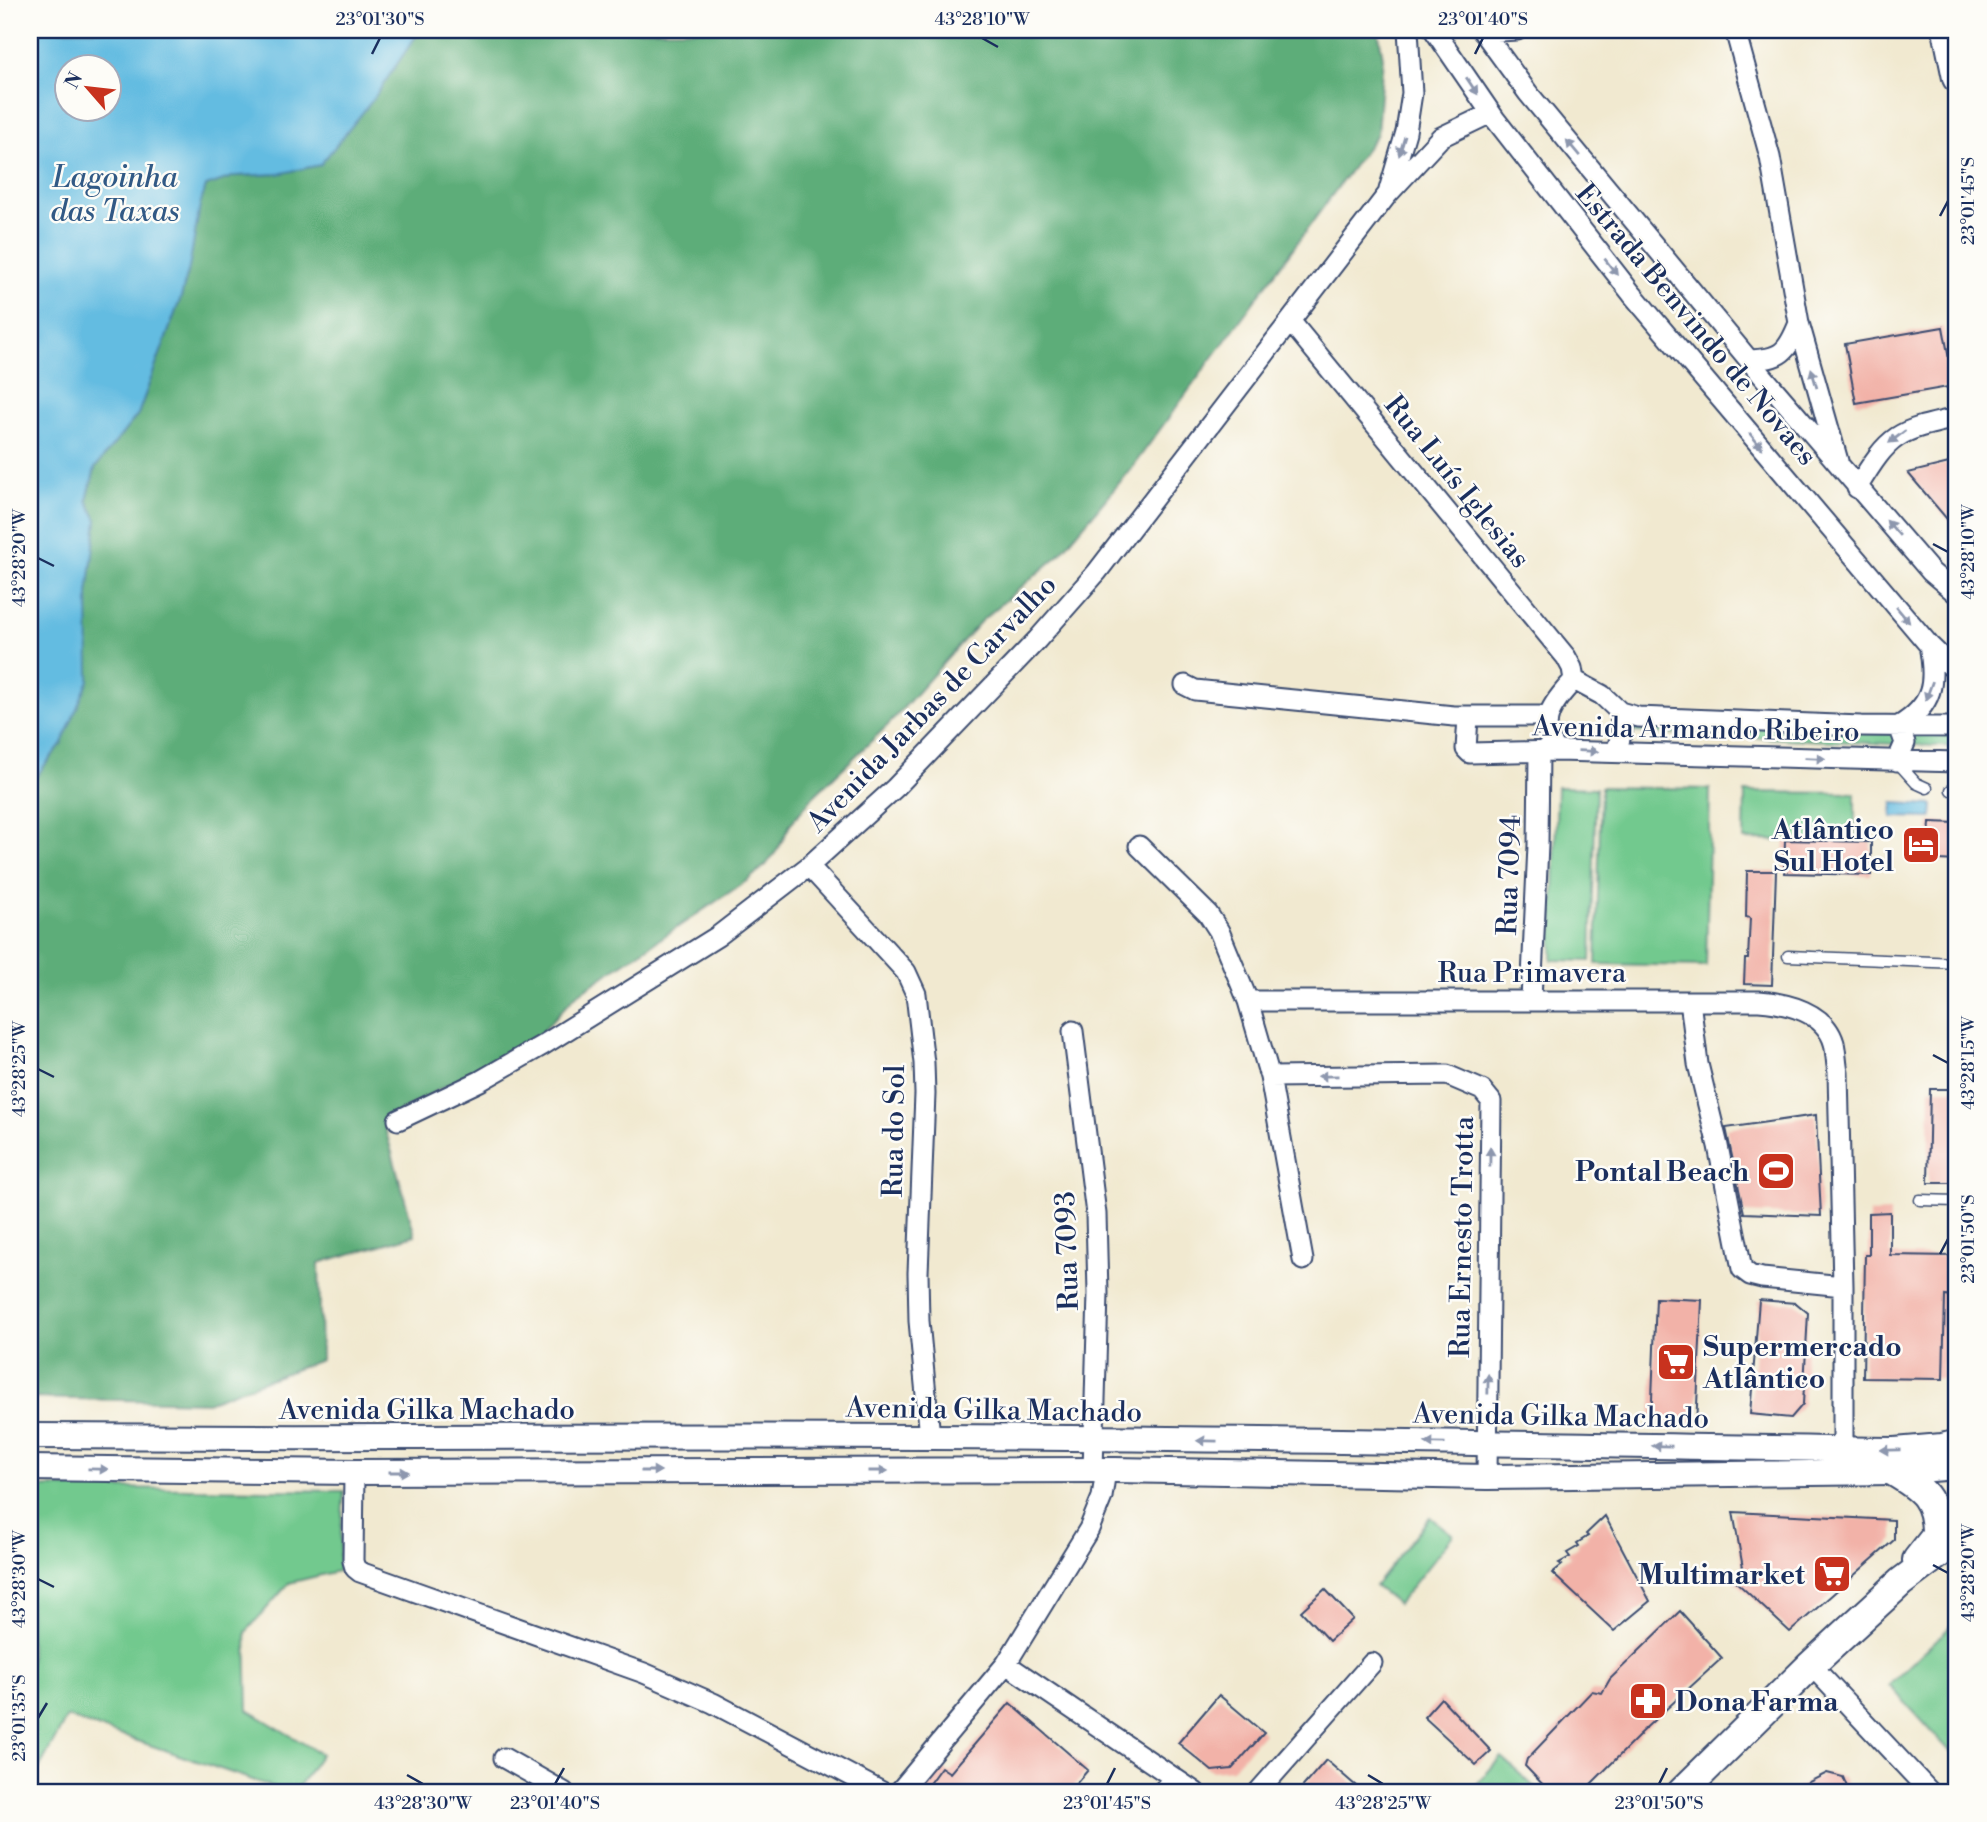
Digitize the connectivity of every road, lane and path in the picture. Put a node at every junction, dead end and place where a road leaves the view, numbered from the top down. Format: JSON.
{"nodes":[{"id":1,"x":1408,"y":30,"type":"edge"},
{"id":2,"x":1434,"y":30,"type":"edge"},
{"id":3,"x":1517,"y":30,"type":"edge"},
{"id":4,"x":1735,"y":30,"type":"edge"},
{"id":5,"x":1947,"y":30,"type":"edge"},
{"id":6,"x":1483,"y":31,"type":"edge"},
{"id":7,"x":1957,"y":78,"type":"edge"},
{"id":8,"x":1491,"y":113,"type":"junction"},
{"id":9,"x":1387,"y":195,"type":"junction"},
{"id":10,"x":1291,"y":322,"type":"junction"},
{"id":11,"x":1799,"y":323,"type":"junction"},
{"id":12,"x":1749,"y":360,"type":"junction"},
{"id":13,"x":1957,"y":418,"type":"edge"},
{"id":14,"x":1840,"y":467,"type":"junction"},
{"id":15,"x":1857,"y":488,"type":"junction"},
{"id":16,"x":1957,"y":594,"type":"edge"},
{"id":17,"x":1929,"y":645,"type":"junction"},
{"id":18,"x":1957,"y":671,"type":"edge"},
{"id":19,"x":1574,"y":680,"type":"junction"},
{"id":20,"x":1185,"y":685,"type":"dead end"},
{"id":21,"x":1620,"y":712,"type":"junction"},
{"id":22,"x":1548,"y":716,"type":"junction"},
{"id":23,"x":1468,"y":717,"type":"junction"},
{"id":24,"x":1861,"y":726,"type":"junction"},
{"id":25,"x":1899,"y":726,"type":"junction"},
{"id":26,"x":1957,"y":727,"type":"edge"},
{"id":27,"x":1549,"y":751,"type":"junction"},
{"id":28,"x":1616,"y":752,"type":"junction"},
{"id":29,"x":1863,"y":760,"type":"junction"},
{"id":30,"x":1897,"y":761,"type":"junction"},
{"id":31,"x":1957,"y":762,"type":"edge"},
{"id":32,"x":1927,"y":789,"type":"dead end"},
{"id":33,"x":1139,"y":846,"type":"dead end"},
{"id":34,"x":809,"y":866,"type":"junction"},
{"id":35,"x":1788,"y":956,"type":"dead end"},
{"id":36,"x":1957,"y":964,"type":"edge"},
{"id":37,"x":1531,"y":1000,"type":"junction"},
{"id":38,"x":1248,"y":1001,"type":"junction"},
{"id":39,"x":1690,"y":1001,"type":"junction"},
{"id":40,"x":1073,"y":1031,"type":"dead end"},
{"id":41,"x":1270,"y":1077,"type":"junction"},
{"id":42,"x":398,"y":1120,"type":"dead end"},
{"id":43,"x":1920,"y":1200,"type":"dead end"},
{"id":44,"x":1957,"y":1201,"type":"edge"},
{"id":45,"x":1303,"y":1260,"type":"dead end"},
{"id":46,"x":1843,"y":1286,"type":"junction"},
{"id":47,"x":30,"y":1436,"type":"edge"},
{"id":48,"x":930,"y":1437,"type":"junction"},
{"id":49,"x":598,"y":1438,"type":"junction"},
{"id":50,"x":275,"y":1439,"type":"junction"},
{"id":51,"x":1094,"y":1439,"type":"junction"},
{"id":52,"x":1957,"y":1442,"type":"edge"},
{"id":53,"x":1487,"y":1443,"type":"junction"},
{"id":54,"x":1843,"y":1449,"type":"junction"},
{"id":55,"x":30,"y":1468,"type":"edge"},
{"id":56,"x":1957,"y":1468,"type":"edge"},
{"id":57,"x":1099,"y":1470,"type":"junction"},
{"id":58,"x":274,"y":1471,"type":"junction"},
{"id":59,"x":599,"y":1471,"type":"junction"},
{"id":60,"x":354,"y":1472,"type":"junction"},
{"id":61,"x":1894,"y":1472,"type":"junction"},
{"id":62,"x":1487,"y":1477,"type":"junction"},
{"id":63,"x":1957,"y":1508,"type":"edge"},
{"id":64,"x":1947,"y":1537,"type":"edge"},
{"id":65,"x":1373,"y":1663,"type":"dead end"},
{"id":66,"x":1006,"y":1664,"type":"junction"},
{"id":67,"x":1811,"y":1664,"type":"junction"},
{"id":68,"x":504,"y":1758,"type":"dead end"},
{"id":69,"x":1168,"y":1785,"type":"edge"},
{"id":70,"x":564,"y":1792,"type":"edge"},
{"id":71,"x":883,"y":1792,"type":"edge"},
{"id":72,"x":899,"y":1792,"type":"edge"},
{"id":73,"x":1195,"y":1792,"type":"edge"},
{"id":74,"x":1258,"y":1792,"type":"edge"},
{"id":75,"x":1682,"y":1792,"type":"edge"},
{"id":76,"x":1930,"y":1792,"type":"edge"}],
"edges":[{"from":1,"to":9,"type":"street","name":"Avenida Jarbas de Carvalho","one_way":true},
{"from":2,"to":8,"type":"street","name":"Estrada Benvindo de Novaes","one_way":true},
{"from":3,"to":6,"type":"street"},
{"from":4,"to":11,"type":"street"},
{"from":5,"to":7,"type":"main road"},
{"from":12,"to":6,"type":"street","name":"Estrada Benvindo de Novaes","one_way":true},
{"from":8,"to":9,"type":"street","name":"Avenida Jarbas de Carvalho"},
{"from":8,"to":17,"type":"street","name":"Estrada Benvindo de Novaes","one_way":true},
{"from":9,"to":10,"type":"street","name":"Avenida Jarbas de Carvalho"},
{"from":10,"to":19,"type":"street","name":"Rua Luís Iglesias"},
{"from":10,"to":34,"type":"street","name":"Avenida Jarbas de Carvalho"},
{"from":11,"to":12,"type":"street"},
{"from":14,"to":11,"type":"street","one_way":true},
{"from":12,"to":14,"type":"street","name":"Estrada Benvindo de Novaes"},
{"from":13,"to":15,"type":"street","one_way":true},
{"from":14,"to":15,"type":"street","name":"Estrada Benvindo de Novaes"},
{"from":16,"to":15,"type":"street","name":"Estrada Benvindo de Novaes","one_way":true},
{"from":17,"to":18,"type":"street","name":"Estrada Benvindo de Novaes"},
{"from":17,"to":25,"type":"street","one_way":true},
{"from":19,"to":21,"type":"street","name":"Avenida Armando Ribeiro"},
{"from":19,"to":22,"type":"street","name":"Avenida Armando Ribeiro"},
{"from":20,"to":23,"type":"street","name":"Avenida Armando Ribeiro"},
{"from":21,"to":24,"type":"street","name":"Avenida Armando Ribeiro"},
{"from":21,"to":28,"type":"street"},
{"from":22,"to":23,"type":"street","name":"Avenida Armando Ribeiro"},
{"from":22,"to":27,"type":"street"},
{"from":23,"to":27,"type":"street","name":"Avenida Armando Ribeiro"},
{"from":24,"to":25,"type":"street","name":"Avenida Armando Ribeiro"},
{"from":24,"to":29,"type":"street"},
{"from":25,"to":26,"type":"street","name":"Avenida Armando Ribeiro"},
{"from":25,"to":30,"type":"street"},
{"from":27,"to":28,"type":"street","name":"Avenida Armando Ribeiro","one_way":true},
{"from":27,"to":37,"type":"street","name":"Rua 7094"},
{"from":28,"to":29,"type":"street","name":"Avenida Armando Ribeiro","one_way":true},
{"from":29,"to":30,"type":"street","name":"Avenida Armando Ribeiro"},
{"from":30,"to":31,"type":"street","name":"Avenida Armando Ribeiro"},
{"from":30,"to":32,"type":"lane"},
{"from":33,"to":38,"type":"street"},
{"from":34,"to":42,"type":"street","name":"Avenida Jarbas de Carvalho"},
{"from":34,"to":48,"type":"street","name":"Rua do Sol"},
{"from":35,"to":36,"type":"lane"},
{"from":37,"to":38,"type":"street","name":"Rua Primavera"},
{"from":37,"to":39,"type":"street","name":"Rua Primavera"},
{"from":38,"to":41,"type":"street"},
{"from":39,"to":46,"type":"street"},
{"from":39,"to":46,"type":"street","name":"Rua Primavera"},
{"from":40,"to":51,"type":"street","name":"Rua 7093"},
{"from":41,"to":45,"type":"street"},
{"from":53,"to":41,"type":"street","name":"Rua Ernesto Trotta","one_way":true},
{"from":43,"to":44,"type":"lane"},
{"from":46,"to":54,"type":"street"},
{"from":47,"to":50,"type":"street","name":"Avenida Gilka Machado"},
{"from":48,"to":49,"type":"street","name":"Avenida Gilka Machado"},
{"from":48,"to":51,"type":"street","name":"Avenida Gilka Machado"},
{"from":49,"to":50,"type":"street","name":"Avenida Gilka Machado"},
{"from":49,"to":59,"type":"street"},
{"from":50,"to":58,"type":"street"},
{"from":53,"to":51,"type":"street","name":"Avenida Gilka Machado","one_way":true},
{"from":51,"to":57,"type":"street","name":"Rua 7093"},
{"from":52,"to":54,"type":"street","name":"Avenida Gilka Machado","one_way":true},
{"from":54,"to":53,"type":"street","name":"Avenida Gilka Machado","one_way":true},
{"from":53,"to":62,"type":"street","name":"Rua Ernesto Trotta"},
{"from":55,"to":58,"type":"street","name":"Avenida Gilka Machado","one_way":true},
{"from":56,"to":61,"type":"street","name":"Avenida Gilka Machado"},
{"from":59,"to":57,"type":"street","name":"Avenida Gilka Machado","one_way":true},
{"from":57,"to":62,"type":"street","name":"Avenida Gilka Machado"},
{"from":57,"to":66,"type":"street","name":"Rua 7093"},
{"from":58,"to":60,"type":"street","name":"Avenida Gilka Machado"},
{"from":60,"to":59,"type":"street","name":"Avenida Gilka Machado","one_way":true},
{"from":60,"to":71,"type":"street"},
{"from":61,"to":62,"type":"street","name":"Avenida Gilka Machado"},
{"from":61,"to":64,"type":"main road"},
{"from":63,"to":64,"type":"main road"},
{"from":64,"to":67,"type":"main road"},
{"from":65,"to":74,"type":"street"},
{"from":66,"to":69,"type":"street"},
{"from":66,"to":72,"type":"street","name":"Rua 7093"},
{"from":67,"to":75,"type":"main road"},
{"from":67,"to":76,"type":"street"},
{"from":68,"to":70,"type":"street"},
{"from":69,"to":73,"type":"street"}]}
